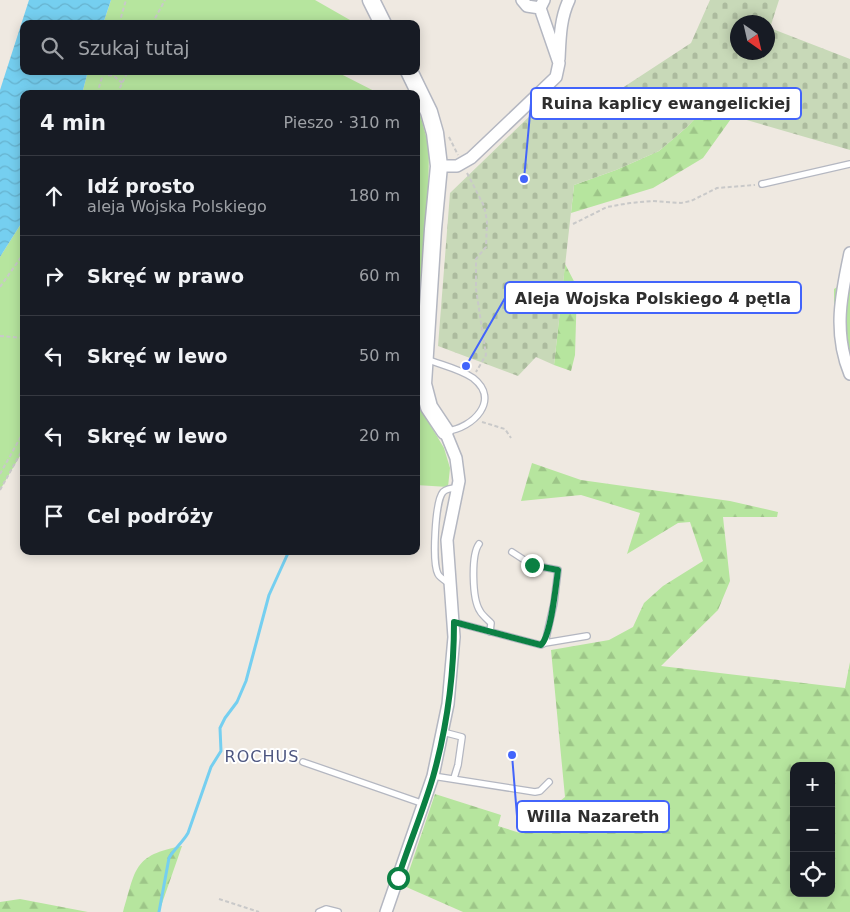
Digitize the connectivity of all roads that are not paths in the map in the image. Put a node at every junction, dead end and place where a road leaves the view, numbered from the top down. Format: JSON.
{"nodes":[{"id":1,"x":370,"y":0,"type":"edge"},
{"id":2,"x":522,"y":0,"type":"edge"},
{"id":3,"x":569,"y":0,"type":"edge"},
{"id":4,"x":542,"y":4,"type":"edge"},
{"id":5,"x":381,"y":20,"type":"edge"},
{"id":6,"x":559,"y":63,"type":"junction"},
{"id":7,"x":411,"y":75,"type":"edge"},
{"id":8,"x":418,"y":90,"type":"edge"},
{"id":9,"x":420,"y":94,"type":"edge"},
{"id":10,"x":850,"y":164,"type":"edge"},
{"id":11,"x":439,"y":166,"type":"junction"},
{"id":12,"x":762,"y":184,"type":"road end"},
{"id":13,"x":850,"y":253,"type":"edge"},
{"id":14,"x":424,"y":359,"type":"junction"},
{"id":15,"x":850,"y":374,"type":"edge"},
{"id":16,"x":445,"y":431,"type":"junction"},
{"id":17,"x":479,"y":544,"type":"dead end"},
{"id":18,"x":512,"y":552,"type":"dead end"},
{"id":19,"x":454,"y":622,"type":"junction"},
{"id":20,"x":490,"y":632,"type":"junction"},
{"id":21,"x":587,"y":636,"type":"dead end"},
{"id":22,"x":544,"y":642,"type":"junction"},
{"id":23,"x":443,"y":732,"type":"junction"},
{"id":24,"x":303,"y":762,"type":"dead end"},
{"id":25,"x":433,"y":776,"type":"junction"},
{"id":26,"x":454,"y":778,"type":"junction"},
{"id":27,"x":549,"y":782,"type":"dead end"},
{"id":28,"x":424,"y":804,"type":"junction"},
{"id":29,"x":319,"y":912,"type":"edge"},
{"id":30,"x":338,"y":912,"type":"edge"},
{"id":31,"x":386,"y":912,"type":"edge"}],
"edges":[{"from":1,"to":5,"type":"street"},
{"from":2,"to":4,"type":"street"},
{"from":3,"to":6,"type":"street"},
{"from":4,"to":6,"type":"street"},
{"from":6,"to":11,"type":"street"},
{"from":7,"to":8,"type":"street"},
{"from":9,"to":11,"type":"street"},
{"from":10,"to":12,"type":"lane"},
{"from":11,"to":14,"type":"street"},
{"from":13,"to":15,"type":"street"},
{"from":14,"to":16,"type":"street"},
{"from":14,"to":16,"type":"lane"},
{"from":16,"to":19,"type":"street"},
{"from":17,"to":20,"type":"lane"},
{"from":18,"to":22,"type":"lane"},
{"from":19,"to":20,"type":"lane"},
{"from":19,"to":23,"type":"street"},
{"from":20,"to":22,"type":"lane"},
{"from":21,"to":22,"type":"lane"},
{"from":23,"to":25,"type":"street"},
{"from":23,"to":26,"type":"lane"},
{"from":24,"to":28,"type":"lane"},
{"from":25,"to":26,"type":"lane"},
{"from":25,"to":28,"type":"street"},
{"from":26,"to":27,"type":"lane"},
{"from":28,"to":31,"type":"street"},
{"from":29,"to":30,"type":"lane"}]}
